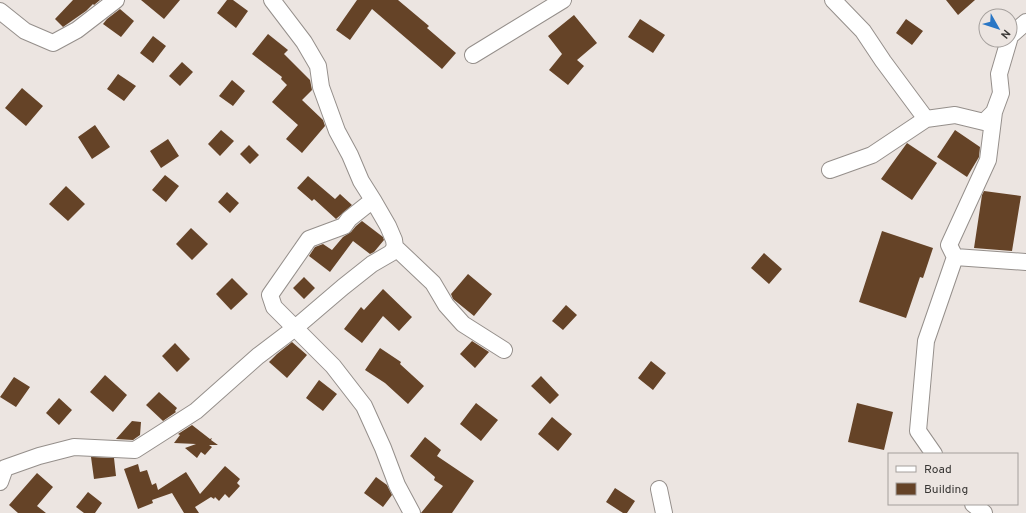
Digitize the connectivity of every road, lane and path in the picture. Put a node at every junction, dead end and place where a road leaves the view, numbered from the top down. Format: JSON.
{"nodes":[{"id":1,"x":116,"y":0,"type":"edge"},
{"id":2,"x":272,"y":0,"type":"edge"},
{"id":3,"x":563,"y":0,"type":"edge"},
{"id":4,"x":833,"y":0,"type":"edge"},
{"id":5,"x":0,"y":11,"type":"edge"},
{"id":6,"x":1026,"y":22,"type":"edge"},
{"id":7,"x":1018,"y":29,"type":"edge"},
{"id":8,"x":1007,"y":48,"type":"edge"},
{"id":9,"x":473,"y":55,"type":"dead end"},
{"id":10,"x":994,"y":112,"type":"junction"},
{"id":11,"x":926,"y":119,"type":"junction"},
{"id":12,"x":830,"y":170,"type":"dead end"},
{"id":13,"x":373,"y":200,"type":"junction"},
{"id":14,"x":395,"y":247,"type":"junction"},
{"id":15,"x":955,"y":257,"type":"junction"},
{"id":16,"x":1026,"y":262,"type":"edge"},
{"id":17,"x":295,"y":328,"type":"junction"},
{"id":18,"x":504,"y":350,"type":"dead end"},
{"id":19,"x":933,"y":453,"type":"edge"},
{"id":20,"x":2,"y":470,"type":"edge"},
{"id":21,"x":658,"y":489,"type":"dead end"},
{"id":22,"x":974,"y":505,"type":"edge"},
{"id":23,"x":412,"y":513,"type":"edge"},
{"id":24,"x":664,"y":513,"type":"edge"},
{"id":25,"x":984,"y":513,"type":"edge"}],
"edges":[{"from":1,"to":5,"type":"street"},
{"from":2,"to":13,"type":"street"},
{"from":3,"to":9,"type":"street"},
{"from":4,"to":11,"type":"street"},
{"from":6,"to":7,"type":"street"},
{"from":8,"to":10,"type":"street"},
{"from":10,"to":11,"type":"street"},
{"from":10,"to":15,"type":"street"},
{"from":11,"to":12,"type":"street"},
{"from":13,"to":14,"type":"street"},
{"from":13,"to":17,"type":"street"},
{"from":14,"to":17,"type":"street"},
{"from":14,"to":18,"type":"street"},
{"from":15,"to":16,"type":"street"},
{"from":15,"to":19,"type":"street"},
{"from":17,"to":20,"type":"street"},
{"from":17,"to":23,"type":"street"},
{"from":21,"to":24,"type":"street"},
{"from":22,"to":25,"type":"street"}]}
